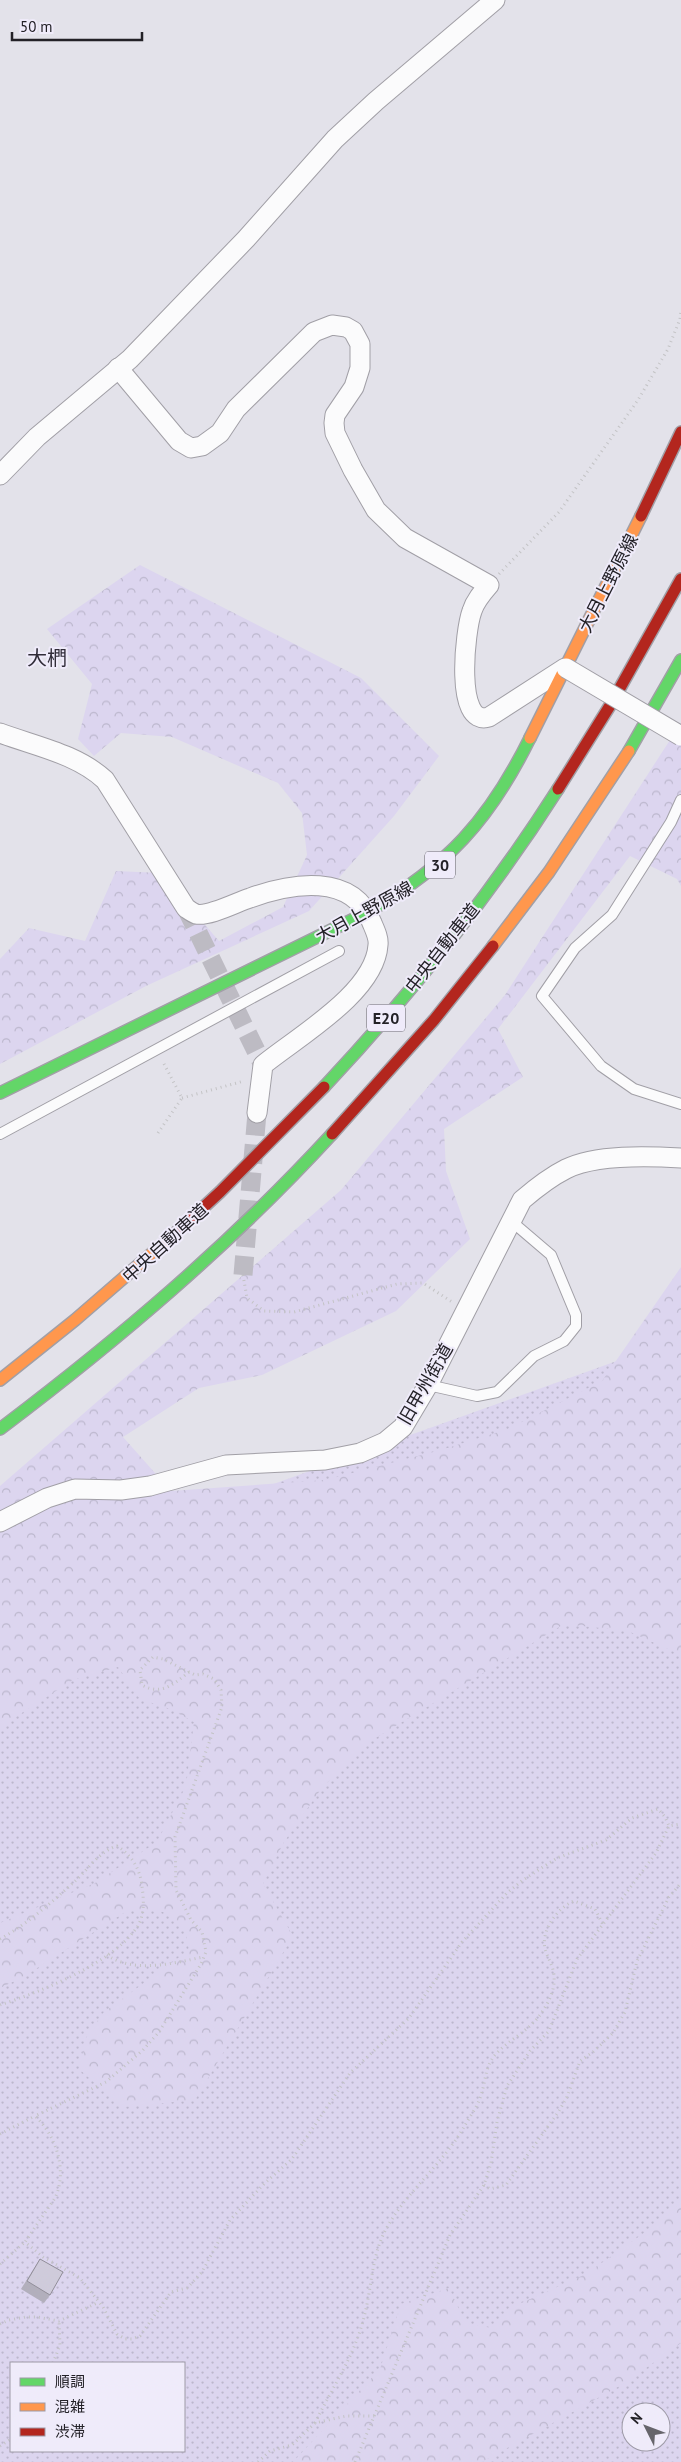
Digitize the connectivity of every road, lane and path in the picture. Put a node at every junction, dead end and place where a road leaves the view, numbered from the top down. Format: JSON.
{"nodes":[{"id":1,"x":495,"y":0,"type":"edge"},
{"id":2,"x":681,"y":310,"type":"edge"},
{"id":3,"x":118,"y":368,"type":"junction"},
{"id":4,"x":681,"y":432,"type":"edge"},
{"id":5,"x":0,"y":475,"type":"edge"},
{"id":6,"x":681,"y":579,"type":"edge"},
{"id":7,"x":488,"y":585,"type":"junction"},
{"id":8,"x":681,"y":660,"type":"edge"},
{"id":9,"x":566,"y":668,"type":"junction"},
{"id":10,"x":0,"y":733,"type":"edge"},
{"id":11,"x":681,"y":736,"type":"edge"},
{"id":12,"x":681,"y":800,"type":"edge"},
{"id":13,"x":368,"y":912,"type":"junction"},
{"id":14,"x":339,"y":951,"type":"dead end"},
{"id":15,"x":156,"y":1050,"type":"junction"},
{"id":16,"x":262,"y":1077,"type":"junction"},
{"id":17,"x":0,"y":1094,"type":"edge"},
{"id":18,"x":182,"y":1098,"type":"junction"},
{"id":19,"x":681,"y":1104,"type":"edge"},
{"id":20,"x":257,"y":1113,"type":"tunnel mouth"},
{"id":21,"x":158,"y":1133,"type":"dead end"},
{"id":22,"x":0,"y":1134,"type":"edge"},
{"id":23,"x":681,"y":1158,"type":"edge"},
{"id":24,"x":510,"y":1220,"type":"junction"},
{"id":25,"x":243,"y":1275,"type":"tunnel mouth"},
{"id":26,"x":464,"y":1312,"type":"junction"},
{"id":27,"x":0,"y":1380,"type":"edge"},
{"id":28,"x":428,"y":1385,"type":"junction"},
{"id":29,"x":0,"y":1429,"type":"edge"},
{"id":30,"x":0,"y":1522,"type":"edge"},
{"id":31,"x":189,"y":1672,"type":"junction"},
{"id":32,"x":681,"y":1824,"type":"edge"},
{"id":33,"x":668,"y":1826,"type":"junction"},
{"id":34,"x":681,"y":1883,"type":"edge"},
{"id":35,"x":603,"y":1924,"type":"junction"},
{"id":36,"x":0,"y":1939,"type":"edge"},
{"id":37,"x":107,"y":1955,"type":"junction"},
{"id":38,"x":204,"y":1956,"type":"junction"},
{"id":39,"x":0,"y":2005,"type":"edge"},
{"id":40,"x":35,"y":2116,"type":"junction"},
{"id":41,"x":0,"y":2134,"type":"edge"},
{"id":42,"x":484,"y":2185,"type":"junction"},
{"id":43,"x":25,"y":2242,"type":"junction"},
{"id":44,"x":0,"y":2264,"type":"edge"},
{"id":45,"x":99,"y":2302,"type":"junction"},
{"id":46,"x":59,"y":2321,"type":"junction"},
{"id":47,"x":0,"y":2324,"type":"edge"},
{"id":48,"x":53,"y":2362,"type":"edge"},
{"id":49,"x":375,"y":2416,"type":"junction"},
{"id":50,"x":315,"y":2423,"type":"junction"},
{"id":51,"x":258,"y":2462,"type":"edge"},
{"id":52,"x":355,"y":2462,"type":"edge"}],
"edges":[{"from":1,"to":3,"type":"street"},
{"from":2,"to":7,"type":"path"},
{"from":3,"to":5,"type":"street"},
{"from":3,"to":7,"type":"street"},
{"from":4,"to":9,"type":"main road","name":"大月上野原線","number":"30"},
{"from":6,"to":27,"type":"main road","name":"中央自動車道","number":"E20"},
{"from":7,"to":9,"type":"street"},
{"from":8,"to":29,"type":"main road","number":"E20"},
{"from":9,"to":11,"type":"street","bridge":true},
{"from":9,"to":13,"type":"main road","name":"大月上野原線","number":"30"},
{"from":10,"to":13,"type":"street"},
{"from":12,"to":19,"type":"lane"},
{"from":13,"to":16,"type":"street"},
{"from":13,"to":17,"type":"main road","name":"大月上野原線","number":"30"},
{"from":14,"to":15,"type":"lane"},
{"from":15,"to":18,"type":"path"},
{"from":15,"to":22,"type":"lane"},
{"from":16,"to":18,"type":"path"},
{"from":16,"to":20,"type":"street"},
{"from":18,"to":21,"type":"path"},
{"from":23,"to":24,"type":"street","name":"旧甲州街道"},
{"from":24,"to":26,"type":"street","name":"旧甲州街道"},
{"from":24,"to":28,"type":"lane"},
{"from":25,"to":26,"type":"path"},
{"from":26,"to":28,"type":"street","name":"旧甲州街道"},
{"from":28,"to":30,"type":"street","name":"旧甲州街道"},
{"from":31,"to":31,"type":"path"},
{"from":31,"to":38,"type":"path"},
{"from":32,"to":33,"type":"path"},
{"from":33,"to":35,"type":"path"},
{"from":33,"to":45,"type":"path"},
{"from":34,"to":42,"type":"path"},
{"from":35,"to":42,"type":"path"},
{"from":35,"to":50,"type":"path"},
{"from":36,"to":37,"type":"path"},
{"from":37,"to":38,"type":"path"},
{"from":37,"to":39,"type":"path"},
{"from":38,"to":40,"type":"path"},
{"from":40,"to":41,"type":"path"},
{"from":40,"to":43,"type":"path"},
{"from":42,"to":49,"type":"path"},
{"from":43,"to":44,"type":"path"},
{"from":43,"to":45,"type":"path"},
{"from":45,"to":46,"type":"path"},
{"from":46,"to":47,"type":"path"},
{"from":46,"to":48,"type":"path"},
{"from":49,"to":50,"type":"path"},
{"from":49,"to":52,"type":"path"},
{"from":50,"to":51,"type":"path"}]}
